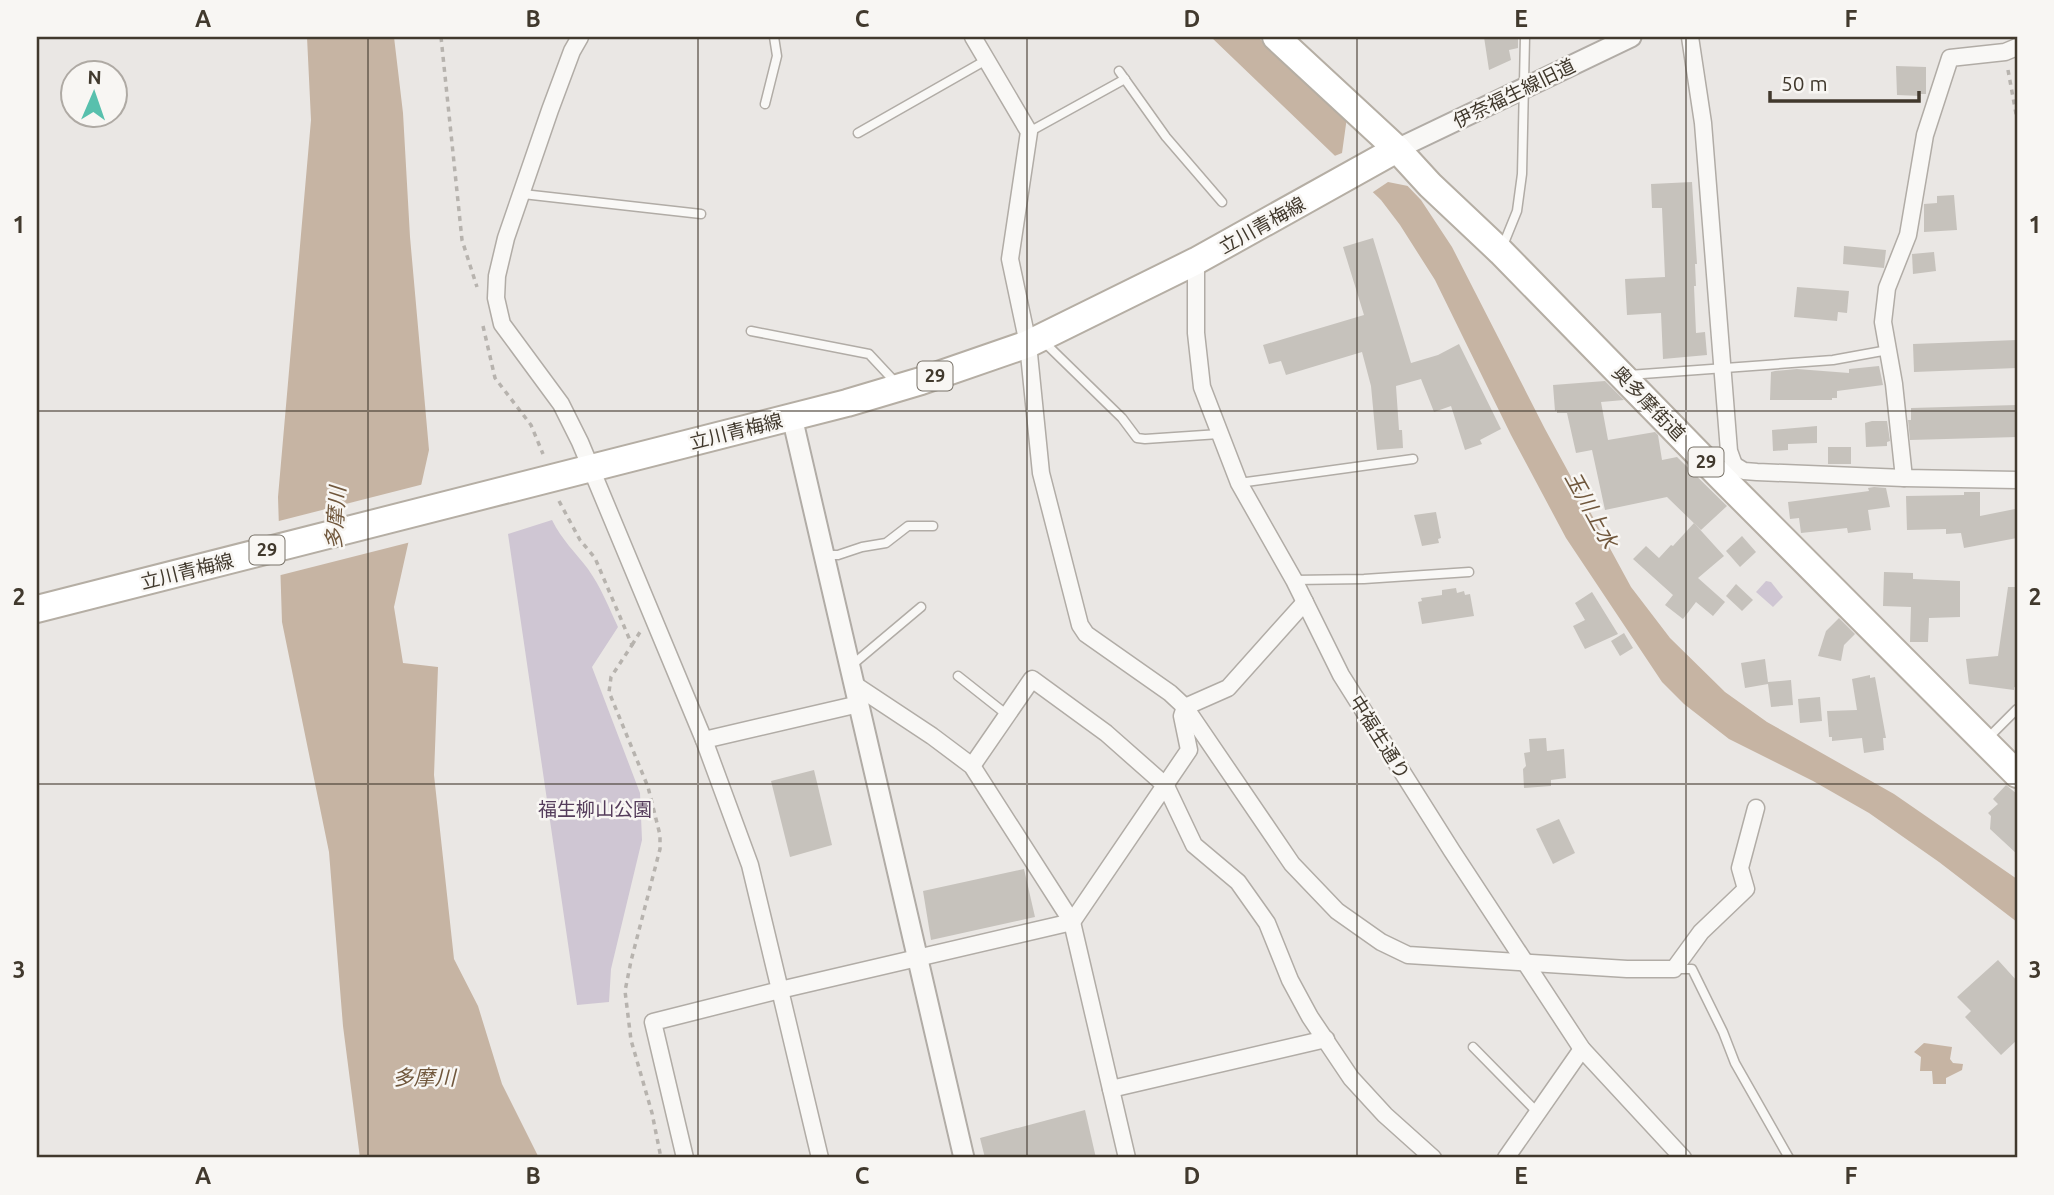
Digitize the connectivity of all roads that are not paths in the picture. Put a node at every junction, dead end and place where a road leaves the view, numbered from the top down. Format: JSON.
{"nodes":[{"id":1,"x":580,"y":37,"type":"edge"},
{"id":2,"x":774,"y":37,"type":"edge"},
{"id":3,"x":973,"y":37,"type":"edge"},
{"id":4,"x":1276,"y":37,"type":"edge"},
{"id":5,"x":1525,"y":37,"type":"edge"},
{"id":6,"x":1631,"y":37,"type":"edge"},
{"id":7,"x":1690,"y":37,"type":"edge"},
{"id":8,"x":2011,"y":49,"type":"edge"},
{"id":9,"x":988,"y":59,"type":"junction"},
{"id":10,"x":1525,"y":88,"type":"junction"},
{"id":11,"x":765,"y":104,"type":"dead end"},
{"id":12,"x":1029,"y":132,"type":"junction"},
{"id":13,"x":858,"y":133,"type":"dead end"},
{"id":14,"x":1394,"y":151,"type":"junction"},
{"id":15,"x":523,"y":194,"type":"junction"},
{"id":16,"x":1222,"y":202,"type":"dead end"},
{"id":17,"x":701,"y":214,"type":"dead end"},
{"id":18,"x":1501,"y":252,"type":"junction"},
{"id":19,"x":1196,"y":261,"type":"junction"},
{"id":20,"x":751,"y":331,"type":"dead end"},
{"id":21,"x":1034,"y":341,"type":"junction"},
{"id":22,"x":1888,"y":350,"type":"junction"},
{"id":23,"x":1721,"y":368,"type":"junction"},
{"id":24,"x":1622,"y":376,"type":"junction"},
{"id":25,"x":900,"y":387,"type":"junction"},
{"id":26,"x":792,"y":416,"type":"junction"},
{"id":27,"x":1219,"y":434,"type":"junction"},
{"id":28,"x":1413,"y":459,"type":"dead end"},
{"id":29,"x":591,"y":468,"type":"junction"},
{"id":30,"x":1727,"y":471,"type":"junction"},
{"id":31,"x":1905,"y":478,"type":"junction"},
{"id":32,"x":2017,"y":480,"type":"edge"},
{"id":33,"x":1239,"y":483,"type":"junction"},
{"id":34,"x":933,"y":526,"type":"dead end"},
{"id":35,"x":825,"y":555,"type":"junction"},
{"id":36,"x":1469,"y":572,"type":"dead end"},
{"id":37,"x":1294,"y":580,"type":"junction"},
{"id":38,"x":1305,"y":602,"type":"junction"},
{"id":39,"x":920,"y":607,"type":"dead end"},
{"id":40,"x":37,"y":609,"type":"edge"},
{"id":41,"x":958,"y":676,"type":"dead end"},
{"id":42,"x":855,"y":685,"type":"junction"},
{"id":43,"x":1185,"y":707,"type":"junction"},
{"id":44,"x":2017,"y":709,"type":"edge"},
{"id":45,"x":1006,"y":714,"type":"junction"},
{"id":46,"x":704,"y":740,"type":"junction"},
{"id":47,"x":1985,"y":741,"type":"junction"},
{"id":48,"x":972,"y":766,"type":"junction"},
{"id":49,"x":2017,"y":774,"type":"edge"},
{"id":50,"x":1166,"y":786,"type":"junction"},
{"id":51,"x":1756,"y":808,"type":"dead end"},
{"id":52,"x":1072,"y":922,"type":"junction"},
{"id":53,"x":918,"y":957,"type":"junction"},
{"id":54,"x":1523,"y":961,"type":"junction"},
{"id":55,"x":1674,"y":969,"type":"junction"},
{"id":56,"x":780,"y":990,"type":"junction"},
{"id":57,"x":1326,"y":1039,"type":"junction"},
{"id":58,"x":1473,"y":1046,"type":"dead end"},
{"id":59,"x":1582,"y":1049,"type":"junction"},
{"id":60,"x":1111,"y":1089,"type":"junction"},
{"id":61,"x":1536,"y":1111,"type":"junction"},
{"id":62,"x":685,"y":1158,"type":"edge"},
{"id":63,"x":820,"y":1158,"type":"edge"},
{"id":64,"x":964,"y":1158,"type":"edge"},
{"id":65,"x":1127,"y":1158,"type":"edge"},
{"id":66,"x":1433,"y":1158,"type":"edge"},
{"id":67,"x":1506,"y":1158,"type":"edge"},
{"id":68,"x":1683,"y":1158,"type":"edge"},
{"id":69,"x":1789,"y":1158,"type":"edge"}],
"edges":[{"from":1,"to":15,"type":"street"},
{"from":2,"to":11,"type":"lane"},
{"from":3,"to":9,"type":"street"},
{"from":4,"to":14,"type":"main road","name":"奥多摩街道","number":"29"},
{"from":5,"to":10,"type":"lane"},
{"from":6,"to":10,"type":"street","name":"伊奈福生線旧道"},
{"from":7,"to":23,"type":"street"},
{"from":8,"to":22,"type":"street"},
{"from":9,"to":12,"type":"street"},
{"from":9,"to":13,"type":"lane"},
{"from":10,"to":14,"type":"street","name":"伊奈福生線旧道"},
{"from":10,"to":18,"type":"lane"},
{"from":12,"to":16,"type":"lane"},
{"from":12,"to":21,"type":"street"},
{"from":14,"to":18,"type":"main road","name":"奥多摩街道","number":"29"},
{"from":14,"to":19,"type":"main road","name":"立川青梅線","number":"29"},
{"from":15,"to":17,"type":"lane"},
{"from":15,"to":29,"type":"street"},
{"from":18,"to":24,"type":"main road","name":"奥多摩街道","number":"29"},
{"from":19,"to":21,"type":"main road","name":"立川青梅線","number":"29"},
{"from":19,"to":27,"type":"street","name":"中福生通り"},
{"from":20,"to":25,"type":"lane"},
{"from":21,"to":25,"type":"main road","name":"立川青梅線","number":"29"},
{"from":21,"to":27,"type":"lane"},
{"from":21,"to":43,"type":"street"},
{"from":22,"to":23,"type":"lane"},
{"from":22,"to":31,"type":"street"},
{"from":23,"to":24,"type":"lane"},
{"from":23,"to":30,"type":"street"},
{"from":24,"to":30,"type":"main road","name":"奥多摩街道","number":"29"},
{"from":25,"to":26,"type":"main road","name":"立川青梅線","number":"29"},
{"from":26,"to":29,"type":"main road","name":"立川青梅線","number":"29"},
{"from":26,"to":35,"type":"street"},
{"from":27,"to":33,"type":"street","name":"中福生通り"},
{"from":28,"to":33,"type":"lane"},
{"from":29,"to":40,"type":"main road","name":"立川青梅線","number":"29"},
{"from":29,"to":46,"type":"street"},
{"from":30,"to":31,"type":"street"},
{"from":30,"to":47,"type":"main road","name":"奥多摩街道","number":"29"},
{"from":31,"to":32,"type":"street"},
{"from":33,"to":37,"type":"street","name":"中福生通り"},
{"from":34,"to":35,"type":"lane"},
{"from":35,"to":42,"type":"street"},
{"from":36,"to":37,"type":"lane"},
{"from":37,"to":38,"type":"street","name":"中福生通り"},
{"from":38,"to":43,"type":"street"},
{"from":38,"to":54,"type":"street","name":"中福生通り"},
{"from":39,"to":42,"type":"lane"},
{"from":41,"to":45,"type":"lane"},
{"from":42,"to":46,"type":"street"},
{"from":42,"to":48,"type":"street"},
{"from":42,"to":53,"type":"street"},
{"from":43,"to":50,"type":"street"},
{"from":43,"to":54,"type":"street"},
{"from":44,"to":47,"type":"lane"},
{"from":45,"to":48,"type":"street"},
{"from":45,"to":50,"type":"street"},
{"from":46,"to":56,"type":"street"},
{"from":47,"to":49,"type":"main road","name":"奥多摩街道","number":"29"},
{"from":48,"to":52,"type":"street"},
{"from":50,"to":52,"type":"street"},
{"from":50,"to":57,"type":"street"},
{"from":51,"to":55,"type":"street"},
{"from":52,"to":53,"type":"street"},
{"from":52,"to":60,"type":"street"},
{"from":53,"to":56,"type":"street"},
{"from":53,"to":64,"type":"street"},
{"from":54,"to":55,"type":"street"},
{"from":54,"to":59,"type":"street","name":"中福生通り"},
{"from":55,"to":69,"type":"lane"},
{"from":56,"to":62,"type":"street"},
{"from":56,"to":63,"type":"street"},
{"from":57,"to":60,"type":"street"},
{"from":57,"to":66,"type":"street"},
{"from":58,"to":61,"type":"lane"},
{"from":59,"to":61,"type":"street"},
{"from":59,"to":68,"type":"street","name":"中福生通り"},
{"from":60,"to":65,"type":"street"},
{"from":61,"to":67,"type":"street"}]}
